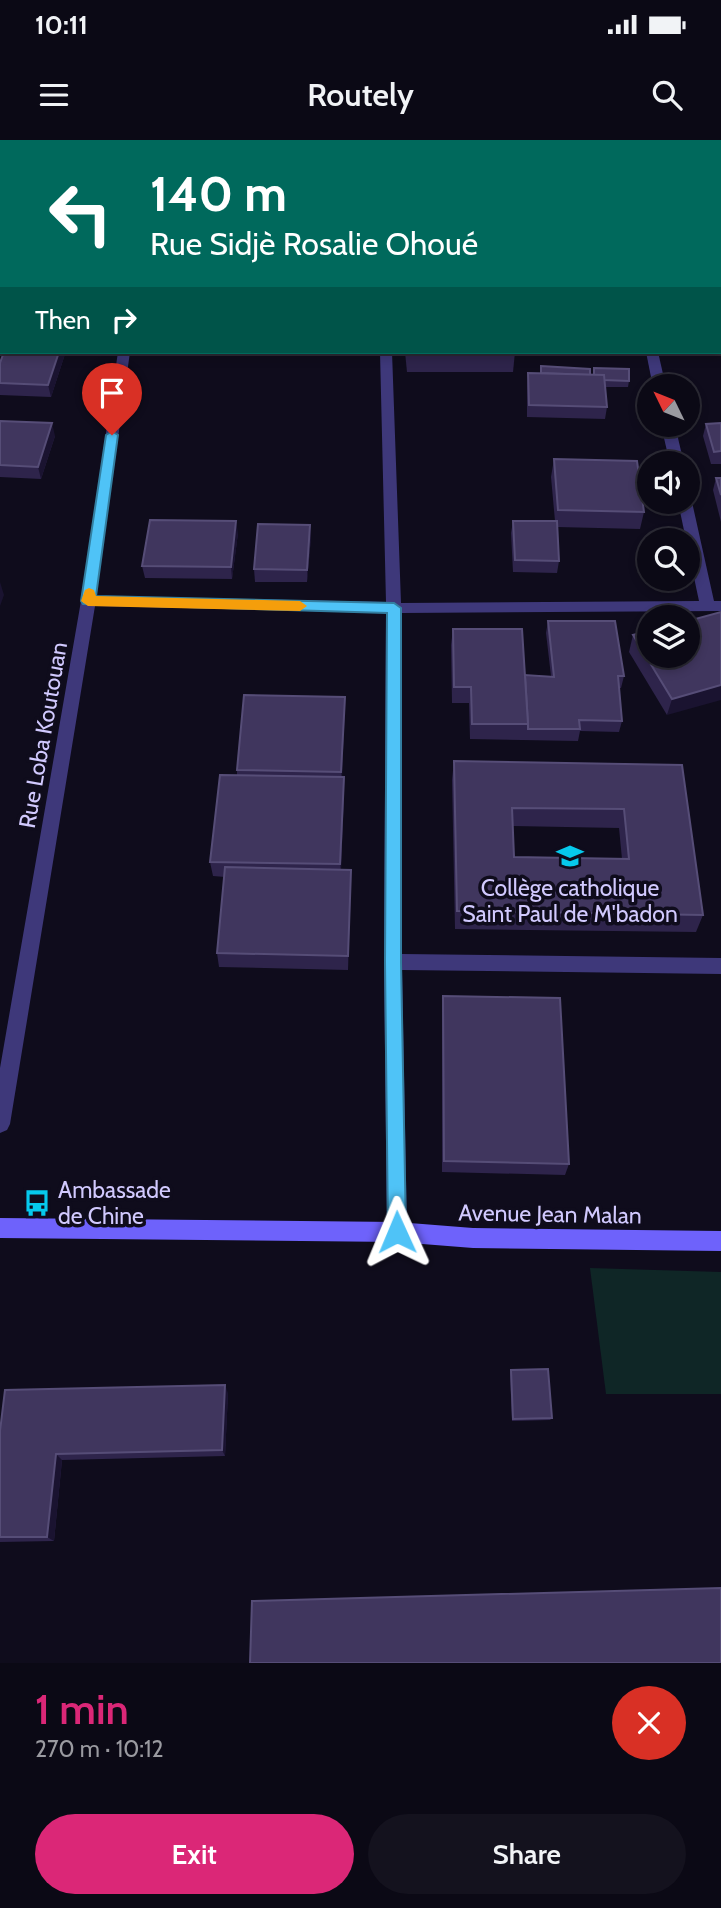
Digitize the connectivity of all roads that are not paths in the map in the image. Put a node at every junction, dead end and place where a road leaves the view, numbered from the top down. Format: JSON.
{"nodes":[{"id":1,"x":124,"y":354,"type":"edge"},
{"id":2,"x":386,"y":354,"type":"edge"},
{"id":3,"x":652,"y":354,"type":"edge"},
{"id":4,"x":657,"y":374,"type":"edge"},
{"id":5,"x":688,"y":514,"type":"edge"},
{"id":6,"x":88,"y":601,"type":"junction"},
{"id":7,"x":714,"y":606,"type":"edge"},
{"id":8,"x":394,"y":608,"type":"junction"},
{"id":9,"x":393,"y":962,"type":"junction"},
{"id":10,"x":721,"y":966,"type":"edge"},
{"id":11,"x":0,"y":1124,"type":"edge"},
{"id":12,"x":0,"y":1228,"type":"edge"},
{"id":13,"x":397,"y":1232,"type":"junction"},
{"id":14,"x":721,"y":1241,"type":"edge"}],
"edges":[{"from":1,"to":6,"type":"street","name":"Rue Loba Koutouan"},
{"from":2,"to":8,"type":"street"},
{"from":3,"to":4,"type":"street"},
{"from":5,"to":7,"type":"street"},
{"from":6,"to":8,"type":"street"},
{"from":6,"to":11,"type":"street","name":"Rue Loba Koutouan"},
{"from":7,"to":8,"type":"street"},
{"from":8,"to":9,"type":"street"},
{"from":9,"to":10,"type":"street"},
{"from":9,"to":13,"type":"street"},
{"from":12,"to":13,"type":"main road","name":"Avenue Jean Malan"},
{"from":13,"to":14,"type":"main road","name":"Avenue Jean Malan"}]}
